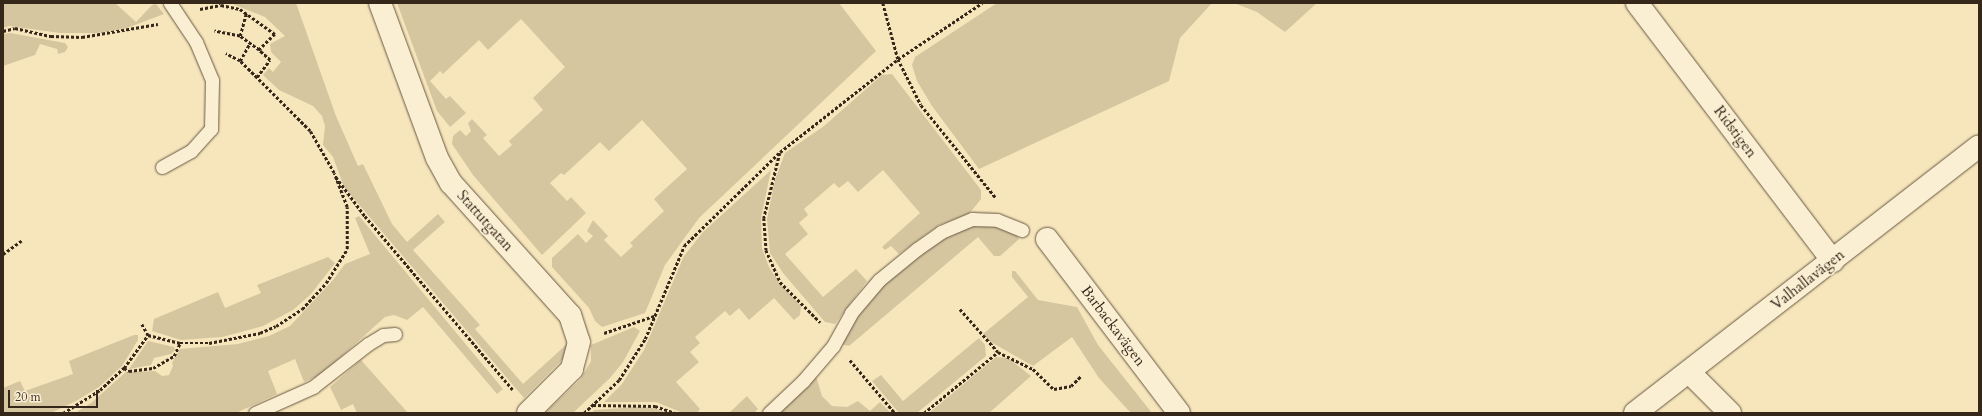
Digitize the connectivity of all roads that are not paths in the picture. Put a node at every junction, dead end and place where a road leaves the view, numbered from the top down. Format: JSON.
{"nodes":[{"id":1,"x":170,"y":3,"type":"edge"},
{"id":2,"x":380,"y":3,"type":"edge"},
{"id":3,"x":1637,"y":3,"type":"edge"},
{"id":4,"x":1979,"y":146,"type":"edge"},
{"id":5,"x":162,"y":167,"type":"dead end"},
{"id":6,"x":1022,"y":230,"type":"road end"},
{"id":7,"x":1046,"y":239,"type":"dead end"},
{"id":8,"x":1833,"y":260,"type":"junction"},
{"id":9,"x":395,"y":334,"type":"dead end"},
{"id":10,"x":1689,"y":372,"type":"junction"},
{"id":11,"x":530,"y":411,"type":"edge"},
{"id":12,"x":255,"y":413,"type":"edge"},
{"id":13,"x":769,"y":413,"type":"edge"},
{"id":14,"x":1179,"y":413,"type":"edge"},
{"id":15,"x":1635,"y":413,"type":"edge"},
{"id":16,"x":1730,"y":413,"type":"edge"}],
"edges":[{"from":1,"to":5,"type":"lane"},
{"from":2,"to":11,"type":"street","name":"Stattutgatan"},
{"from":3,"to":8,"type":"street","name":"Ridstigen"},
{"from":4,"to":8,"type":"street","name":"Valhallavägen"},
{"from":6,"to":13,"type":"lane"},
{"from":7,"to":14,"type":"street","name":"Barbackavägen"},
{"from":8,"to":10,"type":"street","name":"Valhallavägen"},
{"from":9,"to":12,"type":"lane"},
{"from":10,"to":15,"type":"street","name":"Valhallavägen"},
{"from":10,"to":16,"type":"street"}]}
